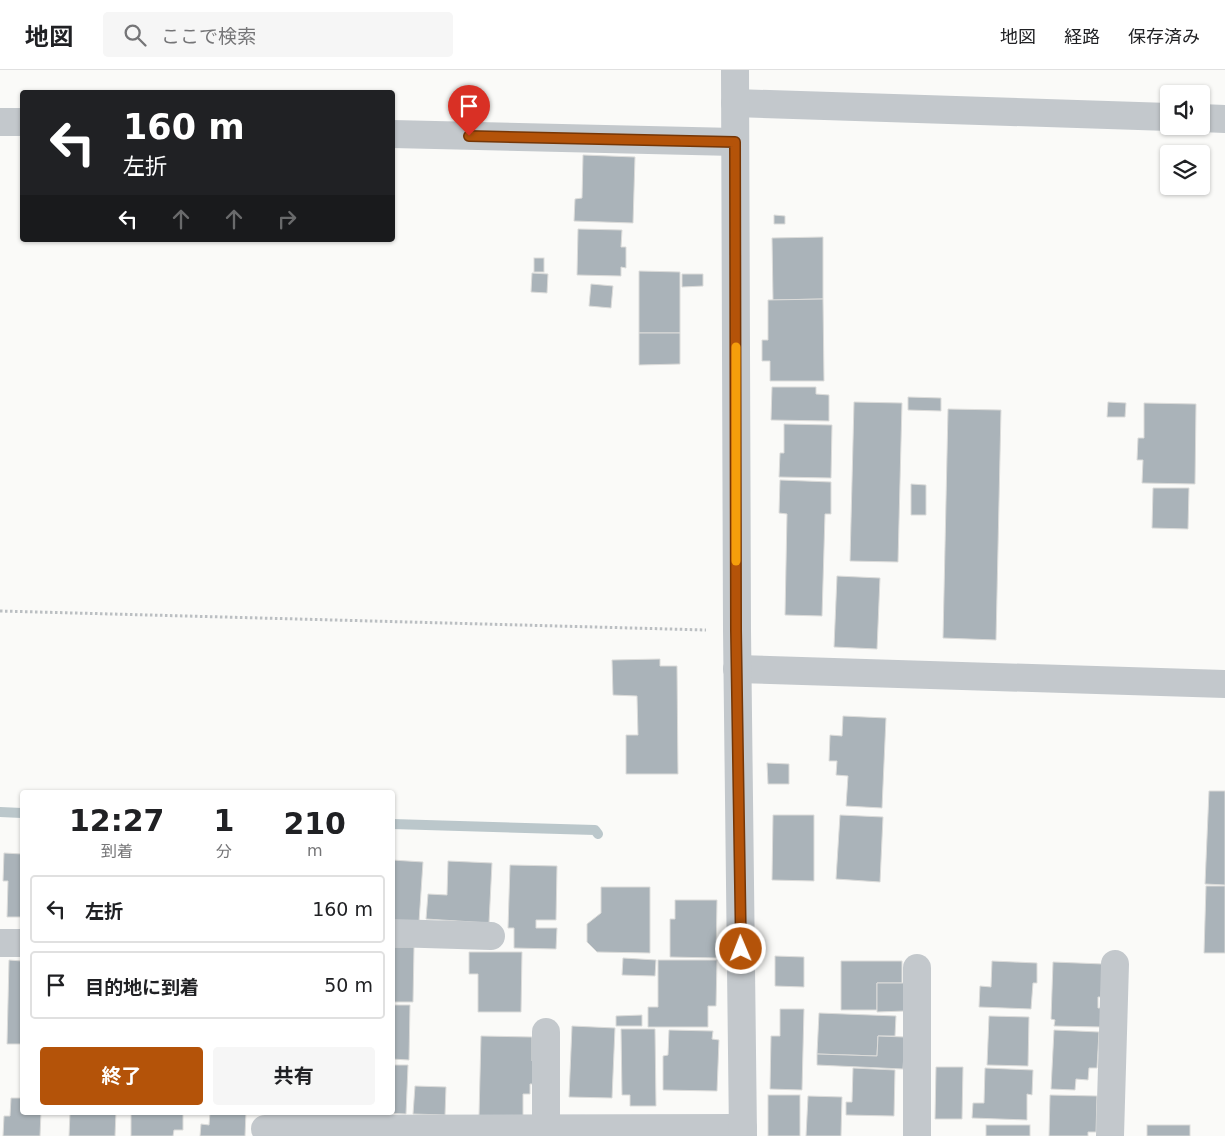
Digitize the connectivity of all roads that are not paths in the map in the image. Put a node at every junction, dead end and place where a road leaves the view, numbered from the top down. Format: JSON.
{"nodes":[{"id":1,"x":735,"y":70,"type":"edge"},
{"id":2,"x":735,"y":103,"type":"junction"},
{"id":3,"x":1160,"y":117,"type":"edge"},
{"id":4,"x":1210,"y":118,"type":"edge"},
{"id":5,"x":1225,"y":119,"type":"edge"},
{"id":6,"x":0,"y":122,"type":"edge"},
{"id":7,"x":20,"y":122,"type":"edge"},
{"id":8,"x":395,"y":134,"type":"edge"},
{"id":9,"x":735,"y":142,"type":"junction"},
{"id":10,"x":737,"y":669,"type":"junction"},
{"id":11,"x":1225,"y":684,"type":"edge"},
{"id":12,"x":395,"y":933,"type":"edge"},
{"id":13,"x":491,"y":936,"type":"dead end"},
{"id":14,"x":0,"y":943,"type":"edge"},
{"id":15,"x":20,"y":943,"type":"edge"},
{"id":16,"x":1115,"y":964,"type":"dead end"},
{"id":17,"x":917,"y":968,"type":"dead end"},
{"id":18,"x":546,"y":1032,"type":"dead end"},
{"id":19,"x":266,"y":1126,"type":"edge"},
{"id":20,"x":546,"y":1128,"type":"junction"},
{"id":21,"x":743,"y":1132,"type":"edge"},
{"id":22,"x":917,"y":1136,"type":"edge"},
{"id":23,"x":1110,"y":1136,"type":"edge"}],
"edges":[{"from":1,"to":2,"type":"street"},
{"from":2,"to":3,"type":"street"},
{"from":2,"to":9,"type":"street"},
{"from":4,"to":5,"type":"street"},
{"from":6,"to":7,"type":"street"},
{"from":8,"to":9,"type":"street"},
{"from":9,"to":10,"type":"street"},
{"from":10,"to":11,"type":"street"},
{"from":10,"to":21,"type":"street"},
{"from":12,"to":13,"type":"street"},
{"from":14,"to":15,"type":"street"},
{"from":16,"to":23,"type":"street"},
{"from":17,"to":22,"type":"street"},
{"from":18,"to":20,"type":"street"},
{"from":19,"to":20,"type":"street"},
{"from":20,"to":21,"type":"street"}]}
